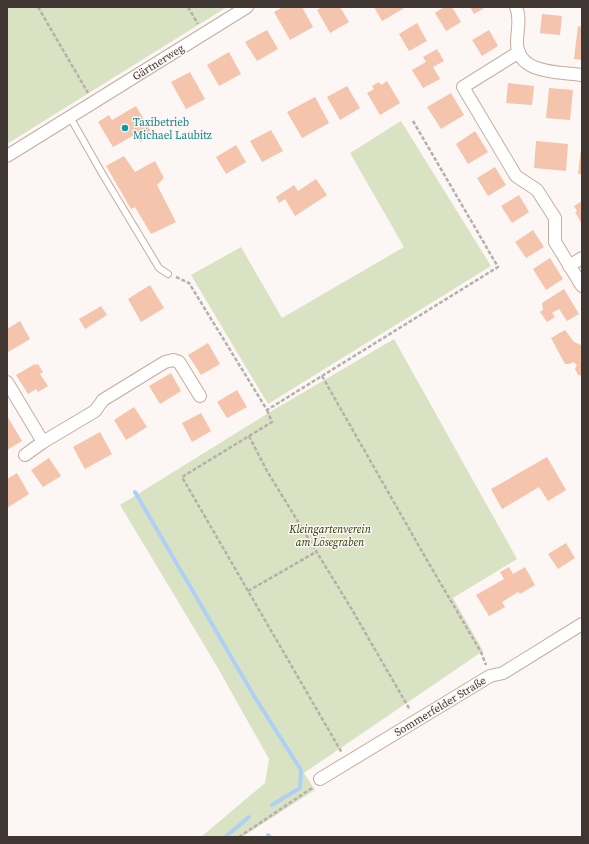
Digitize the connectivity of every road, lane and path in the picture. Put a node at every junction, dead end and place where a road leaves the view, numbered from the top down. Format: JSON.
{"nodes":[{"id":1,"x":38,"y":7,"type":"edge"},
{"id":2,"x":188,"y":7,"type":"edge"},
{"id":3,"x":247,"y":7,"type":"edge"},
{"id":4,"x":516,"y":7,"type":"edge"},
{"id":5,"x":205,"y":34,"type":"junction"},
{"id":6,"x":519,"y":52,"type":"junction"},
{"id":7,"x":582,"y":75,"type":"edge"},
{"id":8,"x":94,"y":102,"type":"junction"},
{"id":9,"x":70,"y":117,"type":"junction"},
{"id":10,"x":413,"y":121,"type":"dead end"},
{"id":11,"x":7,"y":156,"type":"edge"},
{"id":12,"x":582,"y":258,"type":"edge"},
{"id":13,"x":569,"y":266,"type":"junction"},
{"id":14,"x":168,"y":274,"type":"joint"},
{"id":15,"x":582,"y":286,"type":"edge"},
{"id":16,"x":322,"y":376,"type":"junction"},
{"id":17,"x":7,"y":382,"type":"edge"},
{"id":18,"x":200,"y":396,"type":"dead end"},
{"id":19,"x":267,"y":410,"type":"junction"},
{"id":20,"x":249,"y":436,"type":"junction"},
{"id":21,"x":43,"y":442,"type":"junction"},
{"id":22,"x":25,"y":455,"type":"dead end"},
{"id":23,"x":316,"y":552,"type":"junction"},
{"id":24,"x":248,"y":591,"type":"junction"},
{"id":25,"x":582,"y":624,"type":"edge"},
{"id":26,"x":490,"y":676,"type":"junction"},
{"id":27,"x":416,"y":721,"type":"junction"},
{"id":28,"x":348,"y":762,"type":"junction"},
{"id":29,"x":320,"y":778,"type":"joint"},
{"id":30,"x":240,"y":837,"type":"edge"}],
"edges":[{"from":1,"to":8,"type":"path"},
{"from":2,"to":5,"type":"path"},
{"from":3,"to":5,"type":"street","name":"Gärtnerweg"},
{"from":4,"to":6,"type":"street"},
{"from":5,"to":8,"type":"street","name":"Gärtnerweg"},
{"from":6,"to":7,"type":"street"},
{"from":6,"to":13,"type":"street"},
{"from":8,"to":9,"type":"street","name":"Gärtnerweg"},
{"from":9,"to":11,"type":"street","name":"Gärtnerweg"},
{"from":9,"to":14,"type":"lane"},
{"from":10,"to":16,"type":"path"},
{"from":12,"to":13,"type":"street"},
{"from":13,"to":15,"type":"street"},
{"from":14,"to":19,"type":"path"},
{"from":16,"to":19,"type":"path"},
{"from":16,"to":26,"type":"path"},
{"from":17,"to":21,"type":"street"},
{"from":18,"to":21,"type":"street"},
{"from":19,"to":20,"type":"path"},
{"from":20,"to":23,"type":"path"},
{"from":20,"to":24,"type":"path"},
{"from":21,"to":22,"type":"street"},
{"from":23,"to":24,"type":"path"},
{"from":23,"to":27,"type":"path"},
{"from":24,"to":28,"type":"path"},
{"from":25,"to":26,"type":"street","name":"Sommerfelder Straße"},
{"from":26,"to":27,"type":"street","name":"Sommerfelder Straße"},
{"from":27,"to":28,"type":"street","name":"Sommerfelder Straße"},
{"from":28,"to":29,"type":"street","name":"Sommerfelder Straße"},
{"from":29,"to":30,"type":"path"}]}
